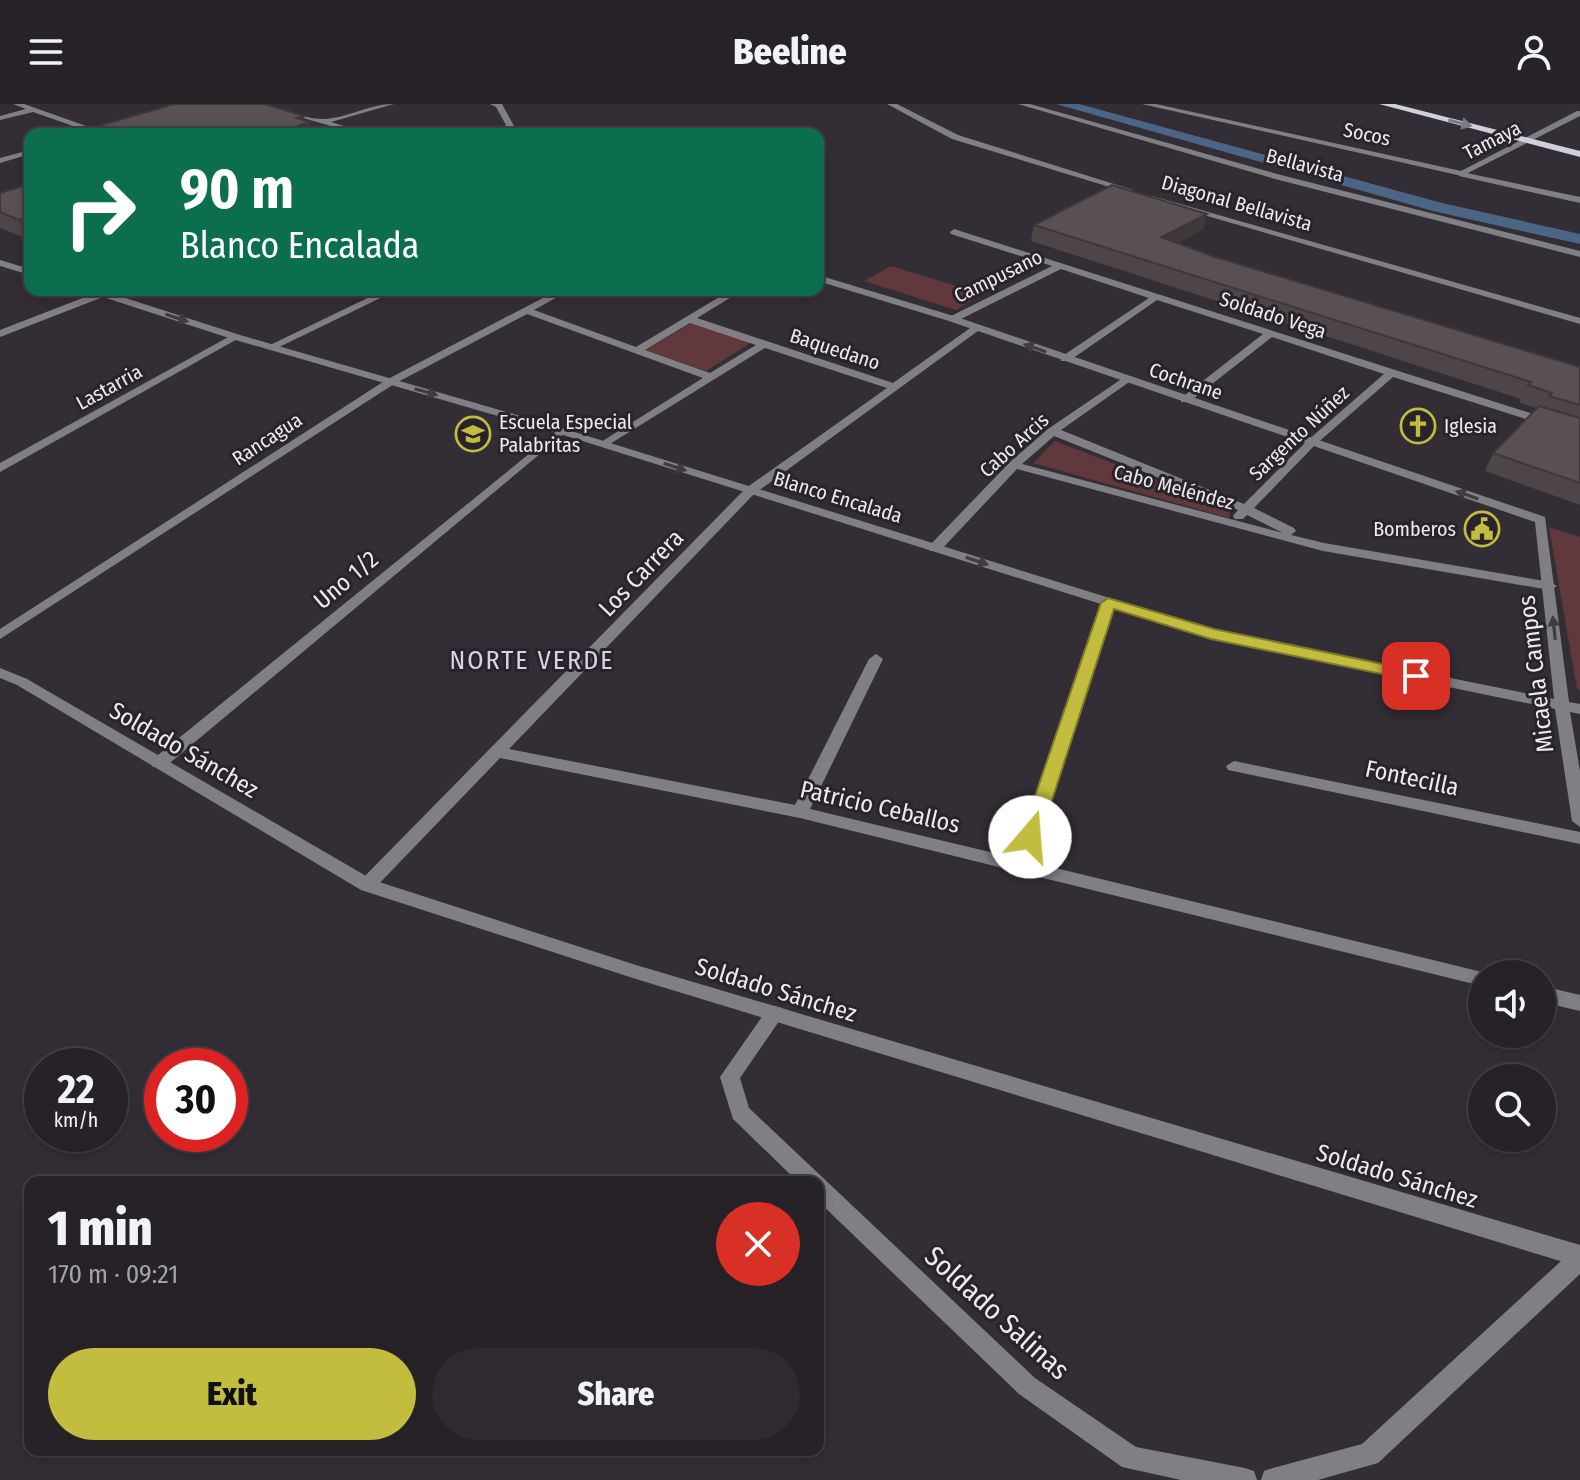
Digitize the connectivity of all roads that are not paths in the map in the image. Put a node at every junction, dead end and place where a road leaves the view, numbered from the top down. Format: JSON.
{"nodes":[{"id":1,"x":17,"y":104,"type":"edge"},
{"id":2,"x":259,"y":104,"type":"edge"},
{"id":3,"x":390,"y":104,"type":"edge"},
{"id":4,"x":494,"y":104,"type":"edge"},
{"id":5,"x":891,"y":104,"type":"edge"},
{"id":6,"x":1022,"y":104,"type":"edge"},
{"id":7,"x":1146,"y":104,"type":"edge"},
{"id":8,"x":1191,"y":104,"type":"edge"},
{"id":9,"x":1384,"y":104,"type":"edge"},
{"id":10,"x":246,"y":108,"type":"edge"},
{"id":11,"x":32,"y":110,"type":"junction"},
{"id":12,"x":1174,"y":110,"type":"junction"},
{"id":13,"x":1580,"y":113,"type":"edge"},
{"id":14,"x":0,"y":118,"type":"edge"},
{"id":15,"x":323,"y":122,"type":"junction"},
{"id":16,"x":82,"y":128,"type":"edge"},
{"id":17,"x":312,"y":128,"type":"edge"},
{"id":18,"x":344,"y":128,"type":"edge"},
{"id":19,"x":507,"y":128,"type":"edge"},
{"id":20,"x":1526,"y":140,"type":"junction"},
{"id":21,"x":24,"y":154,"type":"edge"},
{"id":22,"x":1580,"y":154,"type":"edge"},
{"id":23,"x":0,"y":161,"type":"edge"},
{"id":24,"x":1462,"y":174,"type":"junction"},
{"id":25,"x":1580,"y":200,"type":"edge"},
{"id":26,"x":954,"y":232,"type":"dead end"},
{"id":27,"x":1580,"y":254,"type":"edge"},
{"id":28,"x":0,"y":263,"type":"edge"},
{"id":29,"x":1060,"y":266,"type":"junction"},
{"id":30,"x":24,"y":270,"type":"edge"},
{"id":31,"x":824,"y":280,"type":"edge"},
{"id":32,"x":90,"y":296,"type":"edge"},
{"id":33,"x":117,"y":296,"type":"edge"},
{"id":34,"x":379,"y":296,"type":"edge"},
{"id":35,"x":553,"y":296,"type":"edge"},
{"id":36,"x":728,"y":296,"type":"edge"},
{"id":37,"x":1156,"y":297,"type":"junction"},
{"id":38,"x":525,"y":310,"type":"junction"},
{"id":39,"x":689,"y":319,"type":"junction"},
{"id":40,"x":953,"y":319,"type":"junction"},
{"id":41,"x":1580,"y":321,"type":"edge"},
{"id":42,"x":977,"y":328,"type":"junction"},
{"id":43,"x":1271,"y":333,"type":"junction"},
{"id":44,"x":0,"y":334,"type":"edge"},
{"id":45,"x":236,"y":337,"type":"junction"},
{"id":46,"x":764,"y":344,"type":"junction"},
{"id":47,"x":271,"y":347,"type":"junction"},
{"id":48,"x":636,"y":351,"type":"junction"},
{"id":49,"x":1065,"y":359,"type":"junction"},
{"id":50,"x":1392,"y":372,"type":"junction"},
{"id":51,"x":710,"y":377,"type":"junction"},
{"id":52,"x":1127,"y":380,"type":"junction"},
{"id":53,"x":390,"y":382,"type":"junction"},
{"id":54,"x":895,"y":387,"type":"junction"},
{"id":55,"x":1185,"y":400,"type":"junction"},
{"id":56,"x":561,"y":431,"type":"junction"},
{"id":57,"x":1052,"y":431,"type":"junction"},
{"id":58,"x":1580,"y":433,"type":"edge"},
{"id":59,"x":1311,"y":443,"type":"junction"},
{"id":60,"x":605,"y":444,"type":"junction"},
{"id":61,"x":1014,"y":465,"type":"junction"},
{"id":62,"x":0,"y":468,"type":"edge"},
{"id":63,"x":750,"y":491,"type":"junction"},
{"id":64,"x":1245,"y":509,"type":"junction"},
{"id":65,"x":1541,"y":520,"type":"joint"},
{"id":66,"x":1233,"y":524,"type":"junction"},
{"id":67,"x":1323,"y":547,"type":"junction"},
{"id":68,"x":935,"y":548,"type":"junction"},
{"id":69,"x":1550,"y":586,"type":"junction"},
{"id":70,"x":1108,"y":603,"type":"junction"},
{"id":71,"x":0,"y":635,"type":"edge"},
{"id":72,"x":876,"y":659,"type":"dead end"},
{"id":73,"x":0,"y":673,"type":"edge"},
{"id":74,"x":1562,"y":706,"type":"junction"},
{"id":75,"x":1580,"y":709,"type":"edge"},
{"id":76,"x":498,"y":752,"type":"junction"},
{"id":77,"x":159,"y":763,"type":"junction"},
{"id":78,"x":1234,"y":766,"type":"dead end"},
{"id":79,"x":800,"y":812,"type":"junction"},
{"id":80,"x":1580,"y":821,"type":"edge"},
{"id":81,"x":1580,"y":838,"type":"edge"},
{"id":82,"x":1021,"y":866,"type":"junction"},
{"id":83,"x":367,"y":885,"type":"junction"},
{"id":84,"x":1468,"y":976,"type":"edge"},
{"id":85,"x":1556,"y":997,"type":"edge"},
{"id":86,"x":1580,"y":1003,"type":"edge"},
{"id":87,"x":775,"y":1014,"type":"junction"},
{"id":88,"x":807,"y":1176,"type":"edge"},
{"id":89,"x":824,"y":1193,"type":"edge"},
{"id":90,"x":1580,"y":1257,"type":"edge"},
{"id":91,"x":1245,"y":1480,"type":"edge"},
{"id":92,"x":1273,"y":1480,"type":"edge"}],
"edges":[{"from":1,"to":11,"type":"street"},
{"from":2,"to":15,"type":"street"},
{"from":3,"to":15,"type":"street"},
{"from":4,"to":19,"type":"street"},
{"from":5,"to":41,"type":"street","name":"Diagonal Bellavista"},
{"from":6,"to":27,"type":"street","name":"Bellavista"},
{"from":7,"to":12,"type":"street","name":"Socos"},
{"from":8,"to":12,"type":"street"},
{"from":9,"to":20,"type":"main road","one_way":true},
{"from":10,"to":17,"type":"street"},
{"from":11,"to":14,"type":"street"},
{"from":11,"to":16,"type":"street"},
{"from":12,"to":24,"type":"street","name":"Socos"},
{"from":13,"to":20,"type":"street","name":"Tamaya"},
{"from":15,"to":18,"type":"street"},
{"from":20,"to":22,"type":"main road"},
{"from":20,"to":24,"type":"street","name":"Tamaya"},
{"from":21,"to":23,"type":"street"},
{"from":24,"to":25,"type":"street","name":"Socos"},
{"from":26,"to":29,"type":"street","name":"Soldado Vega"},
{"from":28,"to":30,"type":"street"},
{"from":29,"to":37,"type":"street","name":"Soldado Vega"},
{"from":29,"to":40,"type":"street","name":"Campusano"},
{"from":31,"to":40,"type":"street","name":"Cochrane"},
{"from":32,"to":44,"type":"street"},
{"from":33,"to":45,"type":"street","name":"Blanco Encalada","one_way":true},
{"from":34,"to":47,"type":"street"},
{"from":35,"to":38,"type":"street","name":"Rancagua"},
{"from":36,"to":39,"type":"street"},
{"from":37,"to":43,"type":"street","name":"Soldado Vega"},
{"from":37,"to":49,"type":"street"},
{"from":38,"to":48,"type":"street"},
{"from":38,"to":53,"type":"street","name":"Rancagua"},
{"from":39,"to":46,"type":"street","name":"Baquedano"},
{"from":39,"to":48,"type":"street"},
{"from":40,"to":42,"type":"street","name":"Cochrane"},
{"from":49,"to":42,"type":"street","name":"Cochrane","one_way":true},
{"from":42,"to":54,"type":"street","name":"Los Carrera"},
{"from":43,"to":50,"type":"street","name":"Soldado Vega"},
{"from":43,"to":55,"type":"street"},
{"from":45,"to":47,"type":"street","name":"Blanco Encalada"},
{"from":45,"to":62,"type":"street","name":"Lastarria"},
{"from":46,"to":51,"type":"street","name":"Baquedano"},
{"from":46,"to":54,"type":"street","name":"Baquedano"},
{"from":47,"to":53,"type":"street","name":"Blanco Encalada"},
{"from":48,"to":51,"type":"street"},
{"from":49,"to":52,"type":"street","name":"Cochrane"},
{"from":50,"to":58,"type":"street","name":"Soldado Vega"},
{"from":50,"to":59,"type":"street","name":"Sargento Núñez"},
{"from":51,"to":60,"type":"street","name":"Baquedano"},
{"from":52,"to":55,"type":"street","name":"Cochrane"},
{"from":52,"to":57,"type":"street","name":"Cabo Arcis"},
{"from":53,"to":56,"type":"street","name":"Blanco Encalada","one_way":true},
{"from":53,"to":71,"type":"street","name":"Rancagua"},
{"from":54,"to":63,"type":"street","name":"Los Carrera"},
{"from":55,"to":59,"type":"street","name":"Cochrane"},
{"from":56,"to":60,"type":"street","name":"Blanco Encalada"},
{"from":56,"to":77,"type":"street","name":"Uno 1/2"},
{"from":57,"to":61,"type":"street","name":"Cabo Arcis"},
{"from":57,"to":64,"type":"street","name":"Cabo Meléndez"},
{"from":59,"to":64,"type":"street","name":"Sargento Núñez"},
{"from":65,"to":59,"type":"street","name":"Cochrane","one_way":true},
{"from":60,"to":63,"type":"street","name":"Blanco Encalada","one_way":true},
{"from":61,"to":66,"type":"street","name":"Cabo Meléndez"},
{"from":61,"to":68,"type":"street","name":"Cabo Arcis"},
{"from":63,"to":68,"type":"street","name":"Blanco Encalada"},
{"from":63,"to":76,"type":"street","name":"Los Carrera"},
{"from":64,"to":66,"type":"street","name":"Sargento Núñez"},
{"from":64,"to":67,"type":"street","name":"Cabo Meléndez"},
{"from":65,"to":69,"type":"street","name":"Micaela Campos"},
{"from":66,"to":67,"type":"street","name":"Cabo Meléndez"},
{"from":67,"to":69,"type":"street","name":"Cabo Meléndez"},
{"from":68,"to":70,"type":"street","name":"Blanco Encalada","one_way":true},
{"from":74,"to":69,"type":"street","name":"Micaela Campos","one_way":true},
{"from":70,"to":74,"type":"street","name":"Blanco Encalada"},
{"from":70,"to":82,"type":"street"},
{"from":72,"to":79,"type":"street"},
{"from":73,"to":77,"type":"street","name":"Soldado Sánchez"},
{"from":74,"to":75,"type":"street","name":"Blanco Encalada"},
{"from":74,"to":80,"type":"street","name":"Micaela Campos"},
{"from":76,"to":79,"type":"street","name":"Patricio Ceballos"},
{"from":76,"to":83,"type":"street","name":"Los Carrera"},
{"from":77,"to":83,"type":"street","name":"Soldado Sánchez"},
{"from":78,"to":81,"type":"street","name":"Fontecilla"},
{"from":79,"to":82,"type":"street","name":"Patricio Ceballos"},
{"from":82,"to":84,"type":"street","name":"Patricio Ceballos"},
{"from":83,"to":87,"type":"street","name":"Soldado Sánchez"},
{"from":85,"to":86,"type":"street"},
{"from":87,"to":88,"type":"street"},
{"from":87,"to":90,"type":"street","name":"Soldado Sánchez"},
{"from":89,"to":91,"type":"street","name":"Soldado Salinas"},
{"from":90,"to":92,"type":"street"}]}
